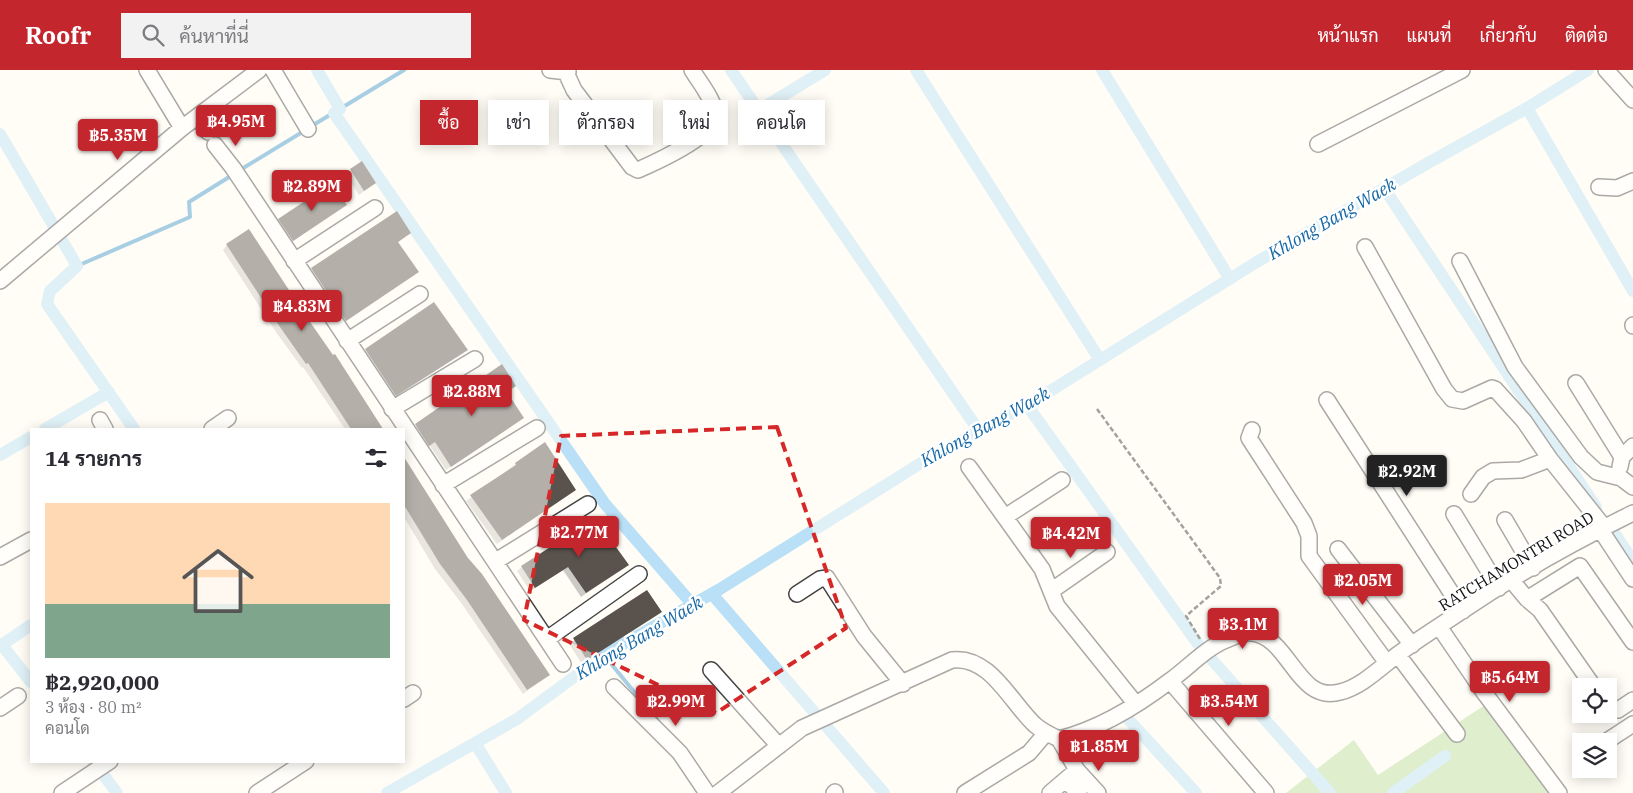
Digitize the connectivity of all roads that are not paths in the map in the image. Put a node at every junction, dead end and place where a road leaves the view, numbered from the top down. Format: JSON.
{"nodes":[{"id":1,"x":147,"y":70,"type":"edge"},
{"id":2,"x":259,"y":70,"type":"edge"},
{"id":3,"x":274,"y":70,"type":"edge"},
{"id":4,"x":550,"y":70,"type":"edge"},
{"id":5,"x":692,"y":70,"type":"edge"},
{"id":6,"x":567,"y":71,"type":"edge"},
{"id":7,"x":1454,"y":72,"type":"edge"},
{"id":8,"x":1610,"y":74,"type":"edge"},
{"id":9,"x":1633,"y":100,"type":"edge"},
{"id":10,"x":198,"y":116,"type":"junction"},
{"id":11,"x":182,"y":128,"type":"junction"},
{"id":12,"x":308,"y":129,"type":"dead end"},
{"id":13,"x":1318,"y":144,"type":"dead end"},
{"id":14,"x":1633,"y":181,"type":"edge"},
{"id":15,"x":1599,"y":187,"type":"dead end"},
{"id":16,"x":375,"y":208,"type":"dead end"},
{"id":17,"x":1364,"y":247,"type":"dead end"},
{"id":18,"x":294,"y":261,"type":"junction"},
{"id":19,"x":1460,"y":261,"type":"dead end"},
{"id":20,"x":0,"y":281,"type":"edge"},
{"id":21,"x":420,"y":294,"type":"dead end"},
{"id":22,"x":347,"y":341,"type":"junction"},
{"id":23,"x":475,"y":359,"type":"dead end"},
{"id":24,"x":1576,"y":383,"type":"dead end"},
{"id":25,"x":1327,"y":400,"type":"dead end"},
{"id":26,"x":392,"y":410,"type":"junction"},
{"id":27,"x":228,"y":418,"type":"dead end"},
{"id":28,"x":213,"y":428,"type":"edge"},
{"id":29,"x":404,"y":428,"type":"edge"},
{"id":30,"x":537,"y":428,"type":"dead end"},
{"id":31,"x":405,"y":429,"type":"edge"},
{"id":32,"x":1252,"y":430,"type":"dead end"},
{"id":33,"x":1633,"y":446,"type":"edge"},
{"id":34,"x":1622,"y":458,"type":"junction"},
{"id":35,"x":1550,"y":459,"type":"junction"},
{"id":36,"x":968,"y":467,"type":"dead end"},
{"id":37,"x":1062,"y":480,"type":"dead end"},
{"id":38,"x":1627,"y":483,"type":"edge"},
{"id":39,"x":443,"y":485,"type":"junction"},
{"id":40,"x":1471,"y":494,"type":"dead end"},
{"id":41,"x":588,"y":504,"type":"dead end"},
{"id":42,"x":1633,"y":513,"type":"edge"},
{"id":43,"x":1454,"y":514,"type":"dead end"},
{"id":44,"x":1005,"y":517,"type":"junction"},
{"id":45,"x":1505,"y":520,"type":"dead end"},
{"id":46,"x":1602,"y":528,"type":"junction"},
{"id":47,"x":30,"y":542,"type":"edge"},
{"id":48,"x":1338,"y":549,"type":"dead end"},
{"id":49,"x":1107,"y":552,"type":"dead end"},
{"id":50,"x":0,"y":558,"type":"edge"},
{"id":51,"x":496,"y":561,"type":"junction"},
{"id":52,"x":1533,"y":568,"type":"junction"},
{"id":53,"x":639,"y":574,"type":"dead end"},
{"id":54,"x":1633,"y":579,"type":"edge"},
{"id":55,"x":1506,"y":585,"type":"junction"},
{"id":56,"x":1051,"y":591,"type":"junction"},
{"id":57,"x":797,"y":594,"type":"dead end"},
{"id":58,"x":1527,"y":599,"type":"junction"},
{"id":59,"x":1462,"y":611,"type":"junction"},
{"id":60,"x":1440,"y":628,"type":"junction"},
{"id":61,"x":547,"y":639,"type":"junction"},
{"id":62,"x":1633,"y":642,"type":"edge"},
{"id":63,"x":1412,"y":645,"type":"junction"},
{"id":64,"x":1393,"y":659,"type":"junction"},
{"id":65,"x":563,"y":664,"type":"dead end"},
{"id":66,"x":711,"y":670,"type":"dead end"},
{"id":67,"x":1587,"y":678,"type":"edge"},
{"id":68,"x":1170,"y":681,"type":"junction"},
{"id":69,"x":903,"y":684,"type":"junction"},
{"id":70,"x":614,"y":687,"type":"dead end"},
{"id":71,"x":18,"y":696,"type":"dead end"},
{"id":72,"x":1633,"y":700,"type":"edge"},
{"id":73,"x":1135,"y":704,"type":"junction"},
{"id":74,"x":0,"y":708,"type":"edge"},
{"id":75,"x":1617,"y":710,"type":"edge"},
{"id":76,"x":1633,"y":724,"type":"edge"},
{"id":77,"x":1457,"y":734,"type":"dead end"},
{"id":78,"x":1617,"y":734,"type":"edge"},
{"id":79,"x":1052,"y":736,"type":"junction"},
{"id":80,"x":779,"y":746,"type":"junction"},
{"id":81,"x":107,"y":763,"type":"edge"},
{"id":82,"x":303,"y":763,"type":"edge"},
{"id":83,"x":1072,"y":776,"type":"junction"},
{"id":84,"x":724,"y":791,"type":"edge"},
{"id":85,"x":62,"y":792,"type":"edge"},
{"id":86,"x":256,"y":793,"type":"edge"},
{"id":87,"x":707,"y":793,"type":"edge"},
{"id":88,"x":965,"y":793,"type":"edge"},
{"id":89,"x":1050,"y":793,"type":"edge"},
{"id":90,"x":1079,"y":793,"type":"edge"},
{"id":91,"x":1098,"y":793,"type":"edge"},
{"id":92,"x":1266,"y":793,"type":"edge"},
{"id":93,"x":1559,"y":793,"type":"edge"}],
"edges":[{"from":1,"to":11,"type":"street"},
{"from":2,"to":10,"type":"street"},
{"from":3,"to":12,"type":"street"},
{"from":4,"to":6,"type":"street"},
{"from":5,"to":6,"type":"street"},
{"from":7,"to":13,"type":"street"},
{"from":8,"to":9,"type":"street"},
{"from":10,"to":11,"type":"street"},
{"from":10,"to":18,"type":"street"},
{"from":11,"to":20,"type":"street"},
{"from":14,"to":15,"type":"street"},
{"from":16,"to":18,"type":"street"},
{"from":17,"to":35,"type":"street"},
{"from":18,"to":22,"type":"street"},
{"from":19,"to":38,"type":"street"},
{"from":21,"to":22,"type":"street"},
{"from":22,"to":26,"type":"street"},
{"from":23,"to":26,"type":"street"},
{"from":24,"to":34,"type":"street"},
{"from":25,"to":59,"type":"street"},
{"from":26,"to":29,"type":"street"},
{"from":27,"to":28,"type":"street"},
{"from":30,"to":39,"type":"street"},
{"from":31,"to":39,"type":"street"},
{"from":32,"to":64,"type":"street"},
{"from":33,"to":34,"type":"street"},
{"from":34,"to":38,"type":"street"},
{"from":35,"to":40,"type":"street"},
{"from":35,"to":46,"type":"street"},
{"from":36,"to":44,"type":"street"},
{"from":37,"to":44,"type":"street"},
{"from":39,"to":51,"type":"street"},
{"from":41,"to":51,"type":"street"},
{"from":42,"to":46,"type":"street","name":"RATCHAMONTRI ROAD"},
{"from":43,"to":55,"type":"street"},
{"from":44,"to":56,"type":"street"},
{"from":45,"to":52,"type":"street"},
{"from":46,"to":52,"type":"street","name":"RATCHAMONTRI ROAD"},
{"from":46,"to":54,"type":"street"},
{"from":47,"to":50,"type":"street"},
{"from":48,"to":63,"type":"street"},
{"from":49,"to":56,"type":"street"},
{"from":51,"to":61,"type":"street"},
{"from":52,"to":55,"type":"street","name":"RATCHAMONTRI ROAD"},
{"from":53,"to":61,"type":"street"},
{"from":55,"to":58,"type":"street"},
{"from":55,"to":59,"type":"street","name":"RATCHAMONTRI ROAD"},
{"from":56,"to":73,"type":"street"},
{"from":57,"to":69,"type":"street"},
{"from":58,"to":62,"type":"street"},
{"from":58,"to":67,"type":"street"},
{"from":59,"to":60,"type":"street","name":"RATCHAMONTRI ROAD"},
{"from":60,"to":63,"type":"street","name":"RATCHAMONTRI ROAD"},
{"from":60,"to":93,"type":"street"},
{"from":61,"to":65,"type":"street"},
{"from":63,"to":64,"type":"street","name":"RATCHAMONTRI ROAD"},
{"from":64,"to":68,"type":"street","name":"RATCHAMONTRI ROAD"},
{"from":64,"to":77,"type":"street"},
{"from":66,"to":80,"type":"street"},
{"from":68,"to":73,"type":"street","name":"RATCHAMONTRI ROAD"},
{"from":68,"to":92,"type":"street"},
{"from":69,"to":79,"type":"street"},
{"from":69,"to":80,"type":"street"},
{"from":70,"to":87,"type":"street"},
{"from":71,"to":74,"type":"street"},
{"from":72,"to":75,"type":"street"},
{"from":73,"to":79,"type":"street","name":"RATCHAMONTRI ROAD"},
{"from":76,"to":78,"type":"street"},
{"from":79,"to":83,"type":"street"},
{"from":79,"to":88,"type":"street"},
{"from":80,"to":84,"type":"street"},
{"from":81,"to":85,"type":"street"},
{"from":82,"to":86,"type":"street"},
{"from":83,"to":89,"type":"street"},
{"from":83,"to":90,"type":"street"},
{"from":83,"to":91,"type":"street"}]}
